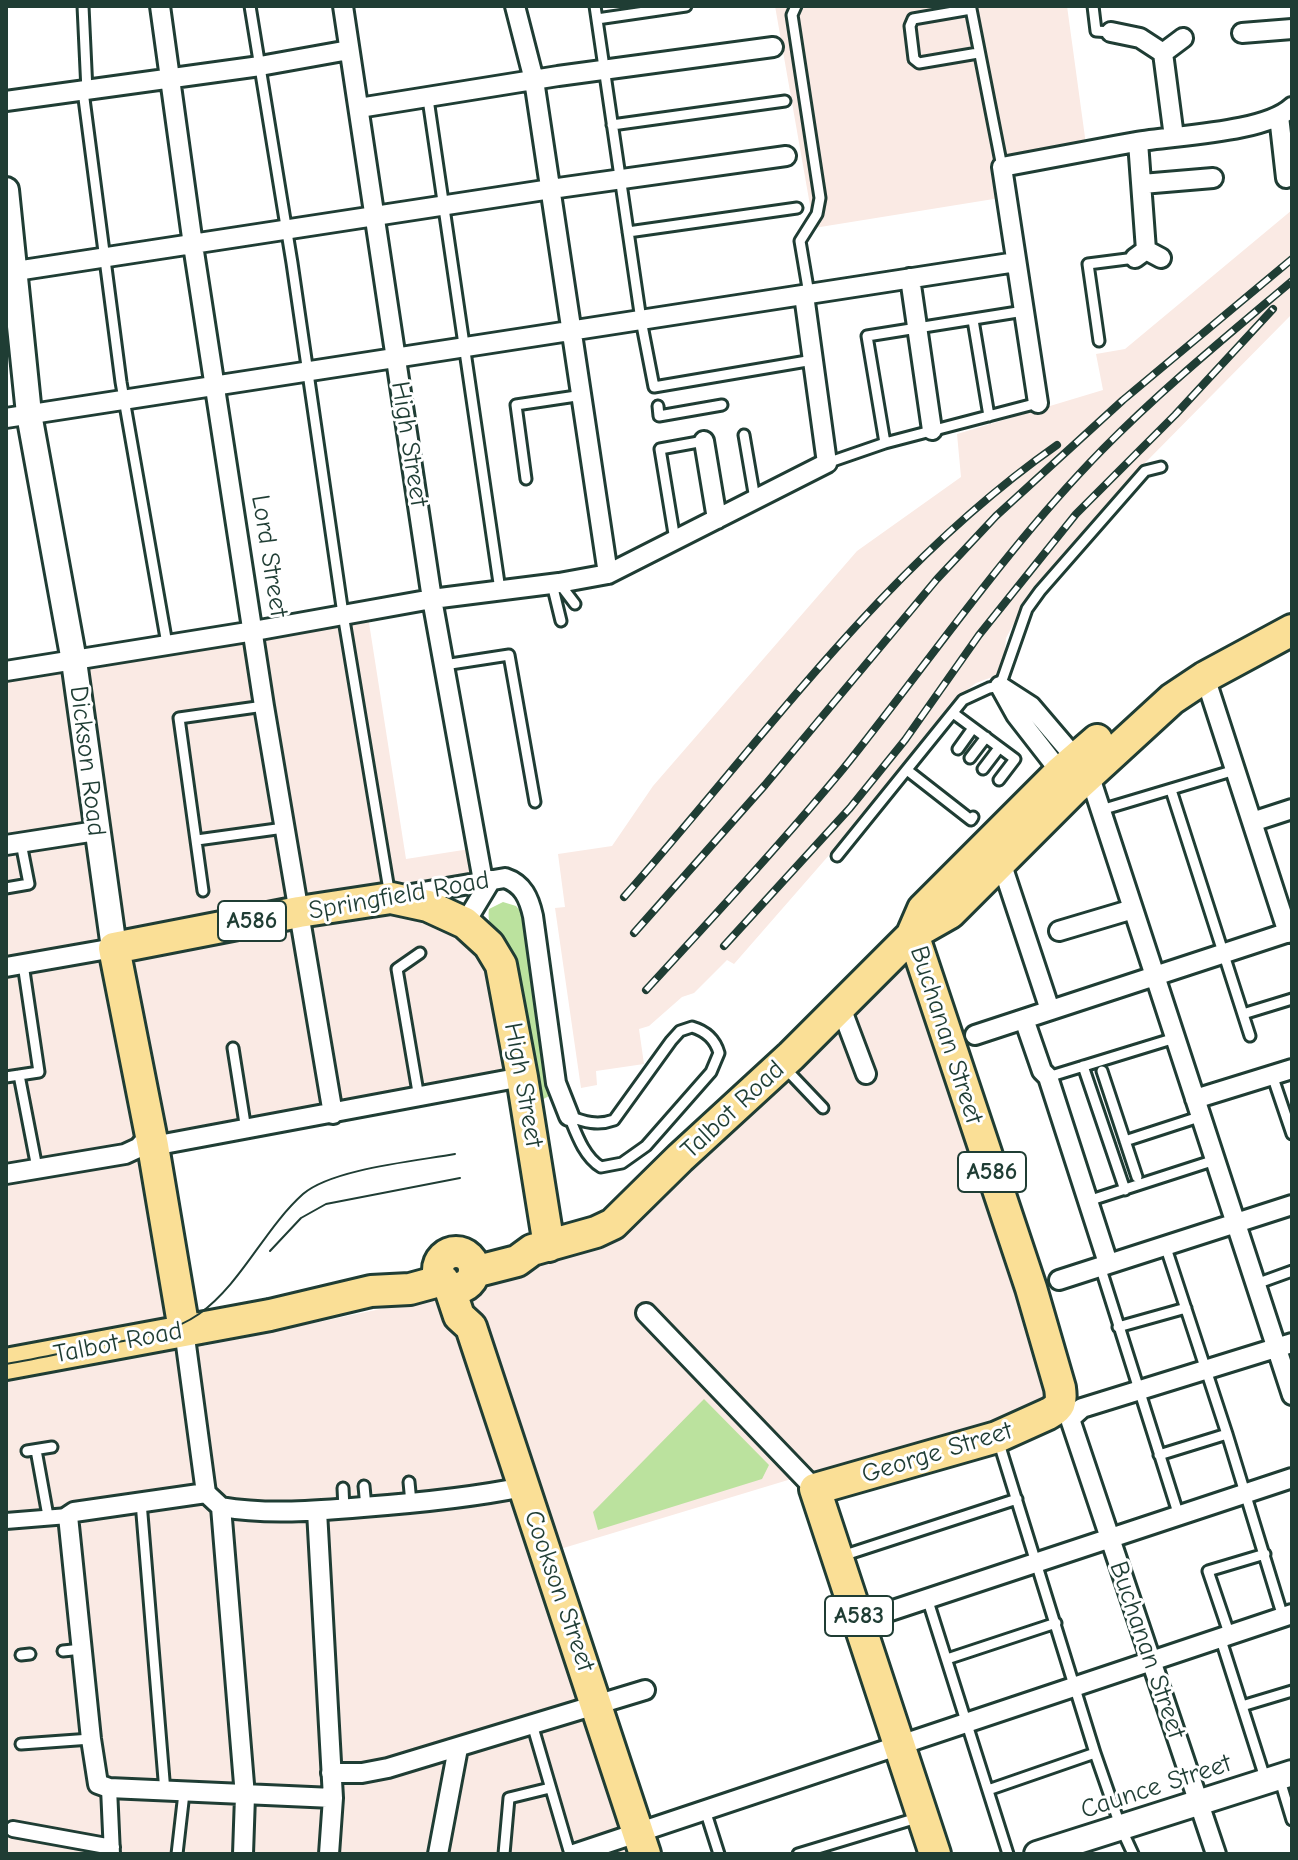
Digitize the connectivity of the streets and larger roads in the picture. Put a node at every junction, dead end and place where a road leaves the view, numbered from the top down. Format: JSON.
{"nodes":[{"id":1,"x":160,"y":6,"type":"edge"},
{"id":2,"x":343,"y":6,"type":"edge"},
{"id":3,"x":515,"y":6,"type":"edge"},
{"id":4,"x":1292,"y":29,"type":"edge"},
{"id":5,"x":1111,"y":32,"type":"road end"},
{"id":6,"x":1242,"y":33,"type":"dead end"},
{"id":7,"x":1183,"y":38,"type":"dead end"},
{"id":8,"x":773,"y":47,"type":"dead end"},
{"id":9,"x":349,"y":50,"type":"junction"},
{"id":10,"x":1163,"y":53,"type":"junction"},
{"id":11,"x":169,"y":77,"type":"junction"},
{"id":12,"x":534,"y":80,"type":"junction"},
{"id":13,"x":6,"y":101,"type":"edge"},
{"id":14,"x":359,"y":108,"type":"junction"},
{"id":15,"x":1285,"y":112,"type":"edge"},
{"id":16,"x":1174,"y":137,"type":"junction"},
{"id":17,"x":1138,"y":142,"type":"junction"},
{"id":18,"x":786,"y":156,"type":"dead end"},
{"id":19,"x":1213,"y":178,"type":"dead end"},
{"id":20,"x":1286,"y":178,"type":"dead end"},
{"id":21,"x":1142,"y":184,"type":"junction"},
{"id":22,"x":551,"y":189,"type":"junction"},
{"id":23,"x":6,"y":190,"type":"edge"},
{"id":24,"x":374,"y":217,"type":"junction"},
{"id":25,"x":193,"y":245,"type":"junction"},
{"id":26,"x":1148,"y":255,"type":"road end"},
{"id":27,"x":1016,"y":262,"type":"junction"},
{"id":28,"x":16,"y":271,"type":"junction"},
{"id":29,"x":910,"y":278,"type":"junction"},
{"id":30,"x":806,"y":294,"type":"junction"},
{"id":31,"x":573,"y":330,"type":"junction"},
{"id":32,"x":396,"y":358,"type":"junction"},
{"id":33,"x":217,"y":386,"type":"junction"},
{"id":34,"x":1038,"y":403,"type":"road end"},
{"id":35,"x":18,"y":416,"type":"edge"},
{"id":36,"x":932,"y":430,"type":"road end"},
{"id":37,"x":704,"y":441,"type":"road end"},
{"id":38,"x":717,"y":519,"type":"junction"},
{"id":39,"x":608,"y":574,"type":"junction"},
{"id":40,"x":432,"y":599,"type":"junction"},
{"id":41,"x":1292,"y":630,"type":"edge"},
{"id":42,"x":254,"y":631,"type":"junction"},
{"id":43,"x":74,"y":661,"type":"junction"},
{"id":44,"x":6,"y":671,"type":"edge"},
{"id":45,"x":1205,"y":677,"type":"junction"},
{"id":46,"x":1000,"y":686,"type":"road end"},
{"id":47,"x":1074,"y":773,"type":"junction"},
{"id":48,"x":1292,"y":809,"type":"edge"},
{"id":49,"x":1252,"y":822,"type":"junction"},
{"id":50,"x":96,"y":831,"type":"junction"},
{"id":51,"x":14,"y":844,"type":"edge"},
{"id":52,"x":993,"y":854,"type":"junction"},
{"id":53,"x":494,"y":880,"type":"junction"},
{"id":54,"x":391,"y":898,"type":"junction"},
{"id":55,"x":1133,"y":909,"type":"junction"},
{"id":56,"x":299,"y":912,"type":"junction"},
{"id":57,"x":465,"y":923,"type":"junction"},
{"id":58,"x":1059,"y":931,"type":"dead end"},
{"id":59,"x":1290,"y":932,"type":"edge"},
{"id":60,"x":913,"y":934,"type":"junction"},
{"id":61,"x":114,"y":948,"type":"junction"},
{"id":62,"x":15,"y":966,"type":"edge"},
{"id":63,"x":1155,"y":976,"type":"junction"},
{"id":64,"x":840,"y":1005,"type":"junction"},
{"id":65,"x":1050,"y":1010,"type":"junction"},
{"id":66,"x":1024,"y":1019,"type":"junction"},
{"id":67,"x":975,"y":1035,"type":"dead end"},
{"id":68,"x":1292,"y":1069,"type":"edge"},
{"id":69,"x":866,"y":1074,"type":"dead end"},
{"id":70,"x":522,"y":1077,"type":"junction"},
{"id":71,"x":1198,"y":1108,"type":"junction"},
{"id":72,"x":333,"y":1114,"type":"junction"},
{"id":73,"x":569,"y":1116,"type":"road end"},
{"id":74,"x":152,"y":1140,"type":"junction"},
{"id":75,"x":6,"y":1174,"type":"edge"},
{"id":76,"x":1292,"y":1205,"type":"edge"},
{"id":77,"x":545,"y":1213,"type":"junction"},
{"id":78,"x":1236,"y":1223,"type":"junction"},
{"id":79,"x":583,"y":1236,"type":"junction"},
{"id":80,"x":541,"y":1248,"type":"junction"},
{"id":81,"x":1104,"y":1265,"type":"junction"},
{"id":82,"x":457,"y":1273,"type":"junction"},
{"id":83,"x":1059,"y":1280,"type":"dead end"},
{"id":84,"x":646,"y":1313,"type":"dead end"},
{"id":85,"x":184,"y":1330,"type":"junction"},
{"id":86,"x":1284,"y":1345,"type":"edge"},
{"id":87,"x":6,"y":1364,"type":"edge"},
{"id":88,"x":1292,"y":1395,"type":"edge"},
{"id":89,"x":1059,"y":1415,"type":"junction"},
{"id":90,"x":1292,"y":1478,"type":"edge"},
{"id":91,"x":523,"y":1487,"type":"junction"},
{"id":92,"x":815,"y":1489,"type":"junction"},
{"id":93,"x":206,"y":1493,"type":"junction"},
{"id":94,"x":221,"y":1507,"type":"junction"},
{"id":95,"x":317,"y":1511,"type":"junction"},
{"id":96,"x":68,"y":1516,"type":"junction"},
{"id":97,"x":6,"y":1521,"type":"edge"},
{"id":98,"x":1110,"y":1538,"type":"junction"},
{"id":99,"x":1288,"y":1616,"type":"edge"},
{"id":100,"x":860,"y":1621,"type":"junction"},
{"id":101,"x":1150,"y":1662,"type":"junction"},
{"id":102,"x":645,"y":1690,"type":"dead end"},
{"id":103,"x":598,"y":1705,"type":"junction"},
{"id":104,"x":900,"y":1744,"type":"junction"},
{"id":105,"x":458,"y":1748,"type":"junction"},
{"id":106,"x":331,"y":1773,"type":"junction"},
{"id":107,"x":1279,"y":1777,"type":"edge"},
{"id":108,"x":109,"y":1788,"type":"junction"},
{"id":109,"x":245,"y":1796,"type":"junction"},
{"id":110,"x":333,"y":1798,"type":"junction"},
{"id":111,"x":1199,"y":1803,"type":"junction"},
{"id":112,"x":13,"y":1829,"type":"dead end"},
{"id":113,"x":642,"y":1843,"type":"edge"},
{"id":114,"x":112,"y":1850,"type":"edge"},
{"id":115,"x":243,"y":1854,"type":"edge"},
{"id":116,"x":329,"y":1854,"type":"edge"},
{"id":117,"x":438,"y":1854,"type":"edge"},
{"id":118,"x":572,"y":1854,"type":"edge"},
{"id":119,"x":935,"y":1854,"type":"edge"},
{"id":120,"x":1037,"y":1854,"type":"edge"},
{"id":121,"x":1216,"y":1854,"type":"edge"}],
"edges":[{"from":1,"to":11,"type":"street","name":"Lord Street"},
{"from":2,"to":9,"type":"street","name":"High Street"},
{"from":3,"to":12,"type":"street"},
{"from":4,"to":6,"type":"street"},
{"from":5,"to":10,"type":"street"},
{"from":7,"to":10,"type":"street"},
{"from":8,"to":12,"type":"street"},
{"from":9,"to":11,"type":"street"},
{"from":9,"to":14,"type":"street","name":"High Street"},
{"from":10,"to":16,"type":"street"},
{"from":11,"to":13,"type":"street"},
{"from":11,"to":25,"type":"street","name":"Lord Street"},
{"from":12,"to":14,"type":"street"},
{"from":12,"to":22,"type":"street"},
{"from":14,"to":24,"type":"street","name":"High Street"},
{"from":15,"to":16,"type":"street"},
{"from":15,"to":20,"type":"street"},
{"from":16,"to":17,"type":"street"},
{"from":17,"to":21,"type":"street"},
{"from":17,"to":27,"type":"street"},
{"from":18,"to":22,"type":"street"},
{"from":19,"to":21,"type":"street"},
{"from":21,"to":26,"type":"street"},
{"from":22,"to":24,"type":"street"},
{"from":22,"to":31,"type":"street"},
{"from":23,"to":28,"type":"street","name":"Dickson Road"},
{"from":24,"to":25,"type":"street"},
{"from":24,"to":32,"type":"street","name":"High Street"},
{"from":25,"to":28,"type":"street"},
{"from":25,"to":33,"type":"street","name":"Lord Street"},
{"from":27,"to":29,"type":"street"},
{"from":27,"to":34,"type":"street"},
{"from":28,"to":35,"type":"street","name":"Dickson Road"},
{"from":29,"to":30,"type":"street"},
{"from":29,"to":36,"type":"street"},
{"from":30,"to":31,"type":"street"},
{"from":30,"to":38,"type":"street"},
{"from":31,"to":32,"type":"street"},
{"from":31,"to":39,"type":"street"},
{"from":32,"to":33,"type":"street"},
{"from":32,"to":40,"type":"street","name":"High Street"},
{"from":33,"to":35,"type":"street"},
{"from":33,"to":42,"type":"street","name":"Lord Street"},
{"from":35,"to":43,"type":"street","name":"Dickson Road"},
{"from":37,"to":38,"type":"street"},
{"from":38,"to":39,"type":"street"},
{"from":39,"to":40,"type":"street"},
{"from":40,"to":42,"type":"street"},
{"from":40,"to":53,"type":"street","name":"High Street"},
{"from":41,"to":45,"type":"main road","name":"Talbot Road"},
{"from":42,"to":43,"type":"street"},
{"from":42,"to":56,"type":"street","name":"Lord Street"},
{"from":43,"to":44,"type":"street"},
{"from":43,"to":50,"type":"street","name":"Dickson Road"},
{"from":45,"to":47,"type":"main road","name":"Talbot Road"},
{"from":45,"to":49,"type":"street"},
{"from":46,"to":47,"type":"street"},
{"from":47,"to":52,"type":"main road","name":"Talbot Road"},
{"from":47,"to":55,"type":"street"},
{"from":48,"to":49,"type":"street"},
{"from":49,"to":59,"type":"street"},
{"from":50,"to":51,"type":"street"},
{"from":50,"to":61,"type":"street","name":"Dickson Road"},
{"from":52,"to":60,"type":"main road","name":"Talbot Road"},
{"from":52,"to":65,"type":"street"},
{"from":53,"to":54,"type":"street","name":"Springfield Road"},
{"from":53,"to":57,"type":"street"},
{"from":53,"to":73,"type":"street"},
{"from":54,"to":56,"type":"main road","name":"Springfield Road","number":"A586"},
{"from":54,"to":57,"type":"main road","name":"High Street","number":"A586"},
{"from":55,"to":58,"type":"street"},
{"from":55,"to":63,"type":"street"},
{"from":56,"to":61,"type":"main road","name":"Springfield Road","number":"A586"},
{"from":56,"to":72,"type":"street","name":"Lord Street"},
{"from":57,"to":70,"type":"main road","name":"High Street","number":"A586"},
{"from":59,"to":63,"type":"street"},
{"from":60,"to":64,"type":"main road","name":"Talbot Road"},
{"from":60,"to":89,"type":"main road","name":"Buchanan Street","number":"A586"},
{"from":61,"to":62,"type":"street","name":"Springfield Road"},
{"from":61,"to":74,"type":"main road","name":"Dickson Road"},
{"from":63,"to":65,"type":"street"},
{"from":63,"to":71,"type":"street"},
{"from":64,"to":69,"type":"street"},
{"from":64,"to":79,"type":"main road","name":"Talbot Road"},
{"from":65,"to":66,"type":"street"},
{"from":66,"to":67,"type":"street"},
{"from":66,"to":81,"type":"street"},
{"from":68,"to":71,"type":"street"},
{"from":70,"to":72,"type":"street"},
{"from":70,"to":77,"type":"main road","name":"High Street","number":"A586"},
{"from":71,"to":78,"type":"street"},
{"from":72,"to":74,"type":"street"},
{"from":74,"to":75,"type":"street"},
{"from":74,"to":85,"type":"main road","name":"Dickson Road"},
{"from":76,"to":78,"type":"street"},
{"from":77,"to":79,"type":"main road"},
{"from":77,"to":80,"type":"main road","name":"High Street","number":"A586"},
{"from":78,"to":81,"type":"street"},
{"from":78,"to":86,"type":"street"},
{"from":79,"to":80,"type":"main road","name":"Talbot Road"},
{"from":80,"to":82,"type":"main road","name":"Talbot Road"},
{"from":81,"to":83,"type":"street"},
{"from":82,"to":85,"type":"main road","name":"Talbot Road"},
{"from":82,"to":91,"type":"main road","name":"Cookson Street"},
{"from":84,"to":92,"type":"street"},
{"from":85,"to":87,"type":"main road","name":"Talbot Road"},
{"from":85,"to":93,"type":"street"},
{"from":86,"to":88,"type":"street"},
{"from":86,"to":89,"type":"street","name":"George Street"},
{"from":89,"to":92,"type":"main road","name":"George Street"},
{"from":89,"to":98,"type":"street","name":"Buchanan Street"},
{"from":90,"to":98,"type":"street"},
{"from":91,"to":95,"type":"street"},
{"from":91,"to":103,"type":"main road","name":"Cookson Street"},
{"from":92,"to":100,"type":"main road","number":"A583"},
{"from":93,"to":94,"type":"street"},
{"from":93,"to":96,"type":"street"},
{"from":94,"to":95,"type":"street"},
{"from":94,"to":109,"type":"street"},
{"from":95,"to":106,"type":"street"},
{"from":96,"to":97,"type":"street"},
{"from":96,"to":108,"type":"street"},
{"from":98,"to":100,"type":"street"},
{"from":98,"to":101,"type":"street","name":"Buchanan Street"},
{"from":99,"to":101,"type":"street"},
{"from":100,"to":104,"type":"main road","number":"A583"},
{"from":101,"to":104,"type":"street"},
{"from":101,"to":111,"type":"street","name":"Buchanan Street"},
{"from":102,"to":103,"type":"street"},
{"from":103,"to":105,"type":"street"},
{"from":103,"to":113,"type":"main road","name":"Cookson Street"},
{"from":104,"to":113,"type":"street"},
{"from":104,"to":119,"type":"main road","number":"A583"},
{"from":105,"to":106,"type":"street"},
{"from":105,"to":117,"type":"street"},
{"from":106,"to":110,"type":"street"},
{"from":107,"to":111,"type":"street","name":"Caunce Street"},
{"from":108,"to":109,"type":"street"},
{"from":108,"to":114,"type":"street"},
{"from":109,"to":110,"type":"street"},
{"from":109,"to":115,"type":"street"},
{"from":110,"to":116,"type":"street"},
{"from":111,"to":120,"type":"street","name":"Caunce Street"},
{"from":111,"to":121,"type":"street","name":"Buchanan Street"},
{"from":112,"to":114,"type":"street"},
{"from":113,"to":118,"type":"street"}]}
